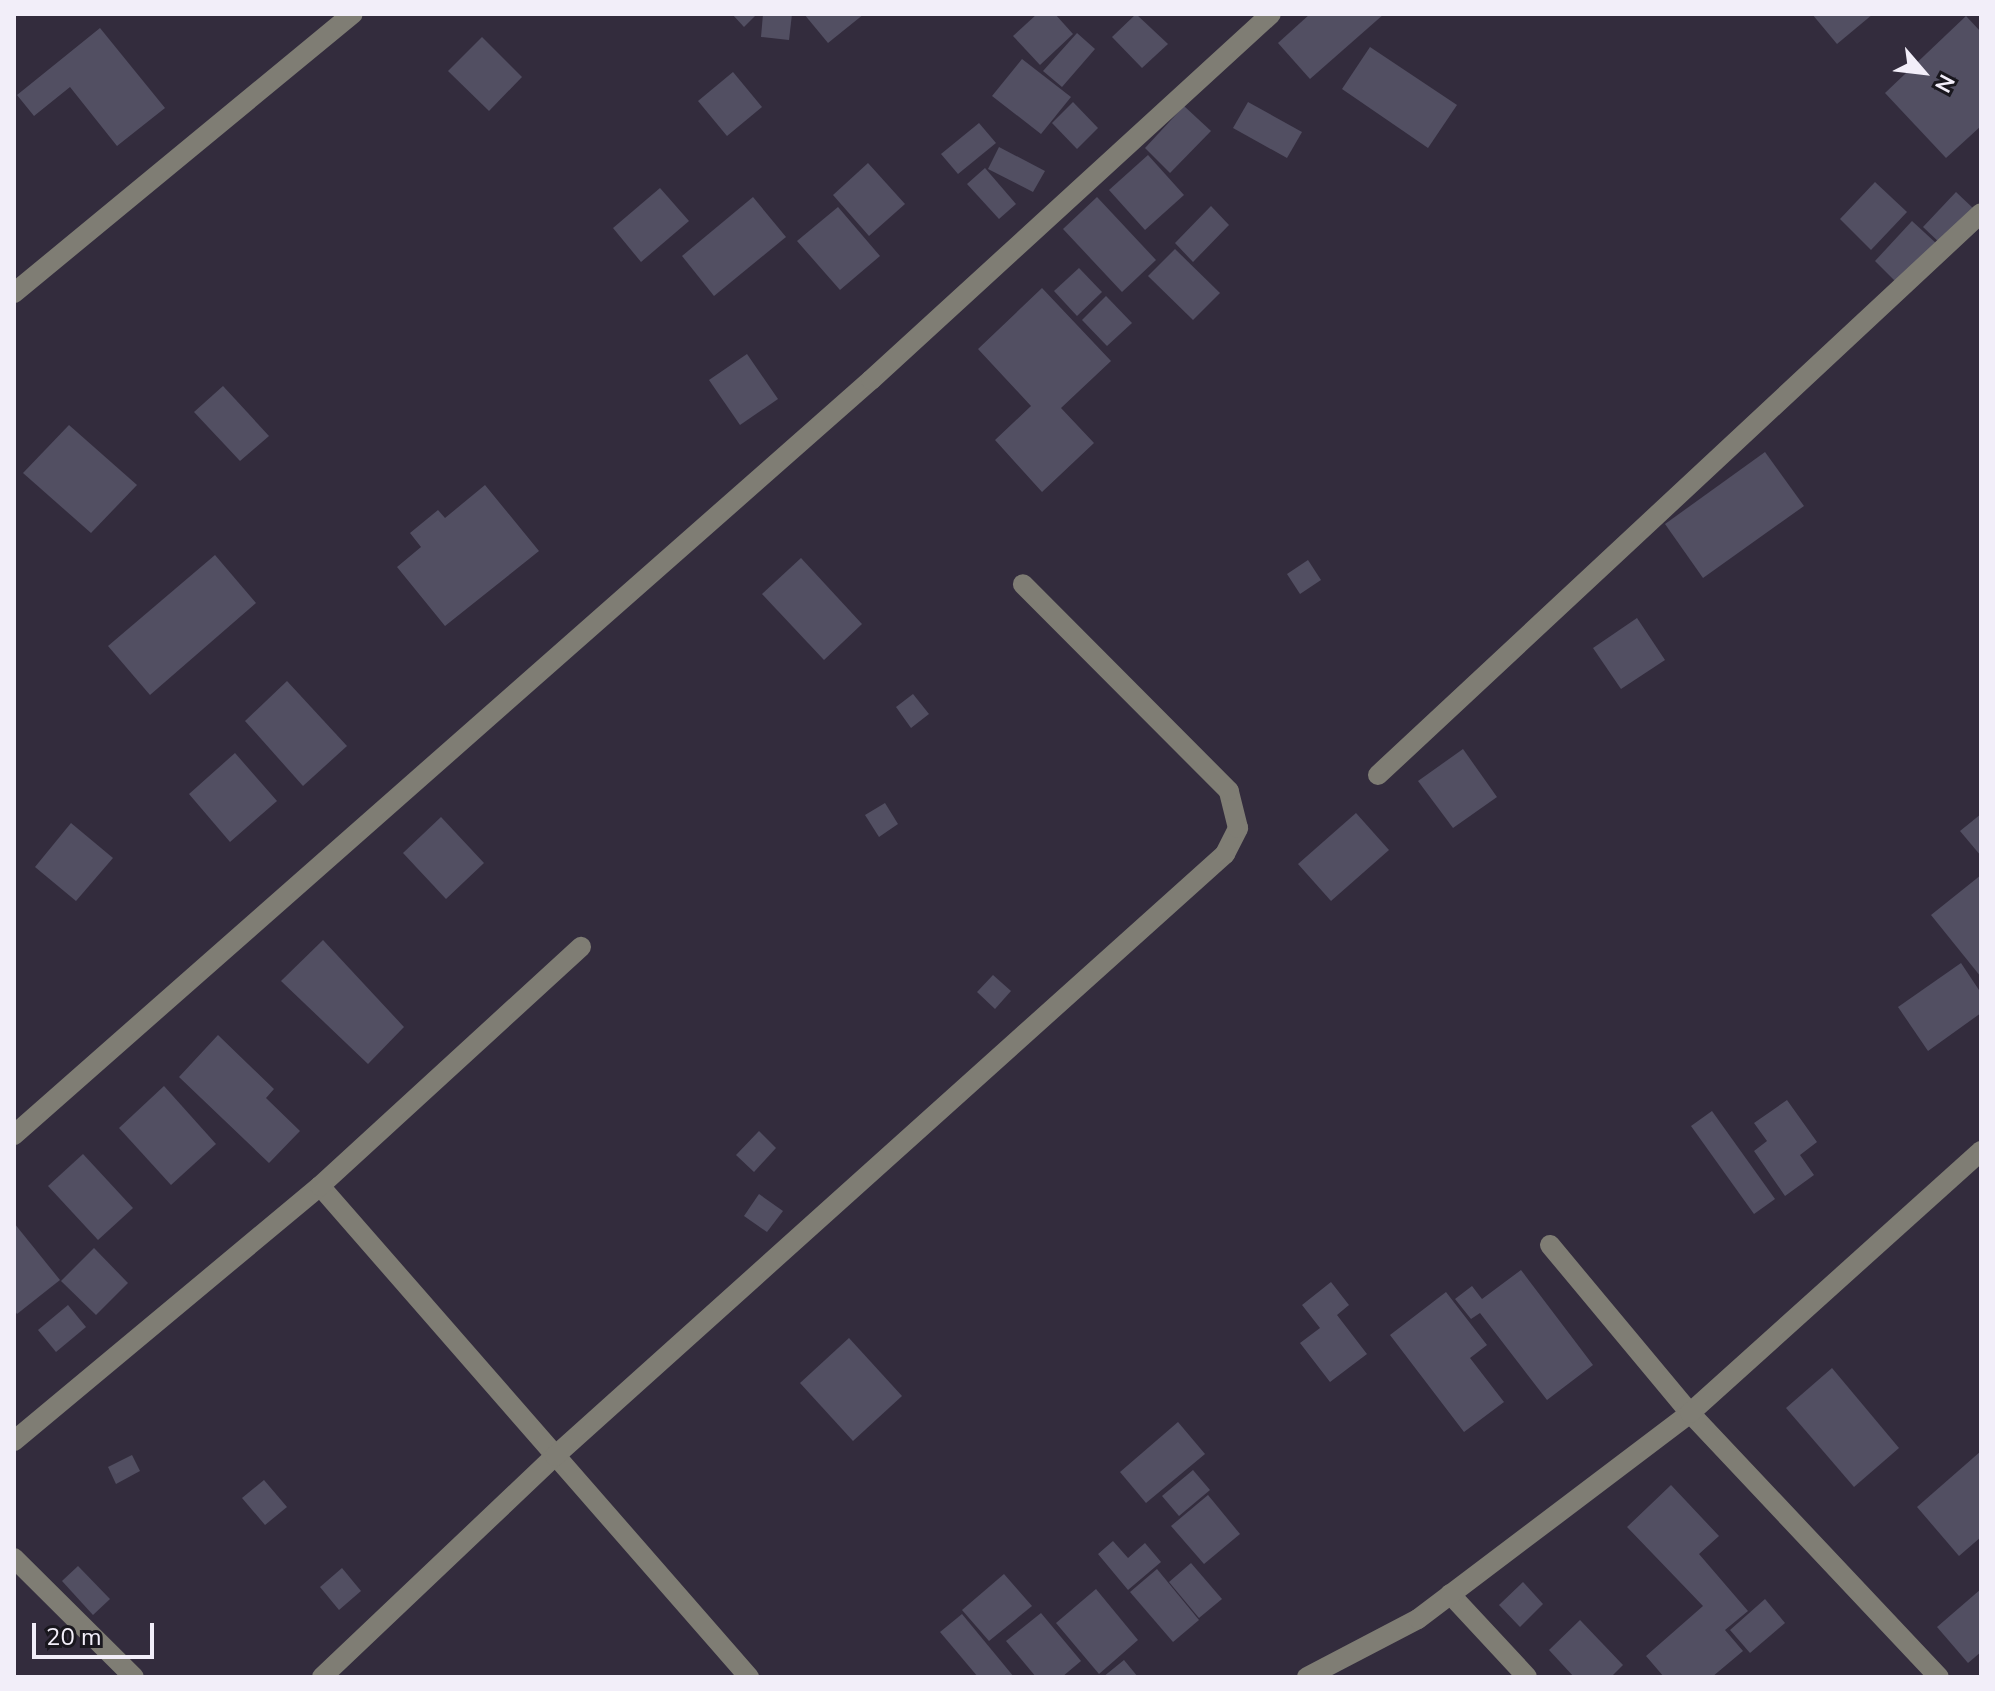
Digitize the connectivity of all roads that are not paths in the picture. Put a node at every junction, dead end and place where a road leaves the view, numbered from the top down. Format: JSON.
{"nodes":[{"id":1,"x":353,"y":14,"type":"edge"},
{"id":2,"x":1271,"y":14,"type":"edge"},
{"id":3,"x":1981,"y":213,"type":"edge"},
{"id":4,"x":14,"y":293,"type":"edge"},
{"id":5,"x":1023,"y":584,"type":"dead end"},
{"id":6,"x":1378,"y":775,"type":"dead end"},
{"id":7,"x":581,"y":947,"type":"dead end"},
{"id":8,"x":14,"y":1135,"type":"edge"},
{"id":9,"x":1981,"y":1151,"type":"edge"},
{"id":10,"x":320,"y":1186,"type":"junction"},
{"id":11,"x":1550,"y":1245,"type":"dead end"},
{"id":12,"x":1690,"y":1413,"type":"junction"},
{"id":13,"x":14,"y":1441,"type":"edge"},
{"id":14,"x":555,"y":1456,"type":"junction"},
{"id":15,"x":14,"y":1558,"type":"edge"},
{"id":16,"x":1450,"y":1594,"type":"junction"},
{"id":17,"x":134,"y":1677,"type":"edge"},
{"id":18,"x":322,"y":1677,"type":"edge"},
{"id":19,"x":749,"y":1677,"type":"edge"},
{"id":20,"x":1307,"y":1677,"type":"edge"},
{"id":21,"x":1527,"y":1677,"type":"edge"},
{"id":22,"x":1939,"y":1677,"type":"edge"}],
"edges":[{"from":1,"to":4,"type":"street"},
{"from":2,"to":8,"type":"street"},
{"from":3,"to":6,"type":"street"},
{"from":5,"to":14,"type":"street"},
{"from":7,"to":10,"type":"street"},
{"from":9,"to":12,"type":"street"},
{"from":10,"to":13,"type":"street"},
{"from":10,"to":14,"type":"street"},
{"from":11,"to":12,"type":"street"},
{"from":12,"to":16,"type":"street"},
{"from":12,"to":22,"type":"street"},
{"from":14,"to":18,"type":"street"},
{"from":14,"to":19,"type":"street"},
{"from":15,"to":17,"type":"street"},
{"from":16,"to":20,"type":"street"},
{"from":16,"to":21,"type":"street"}]}
